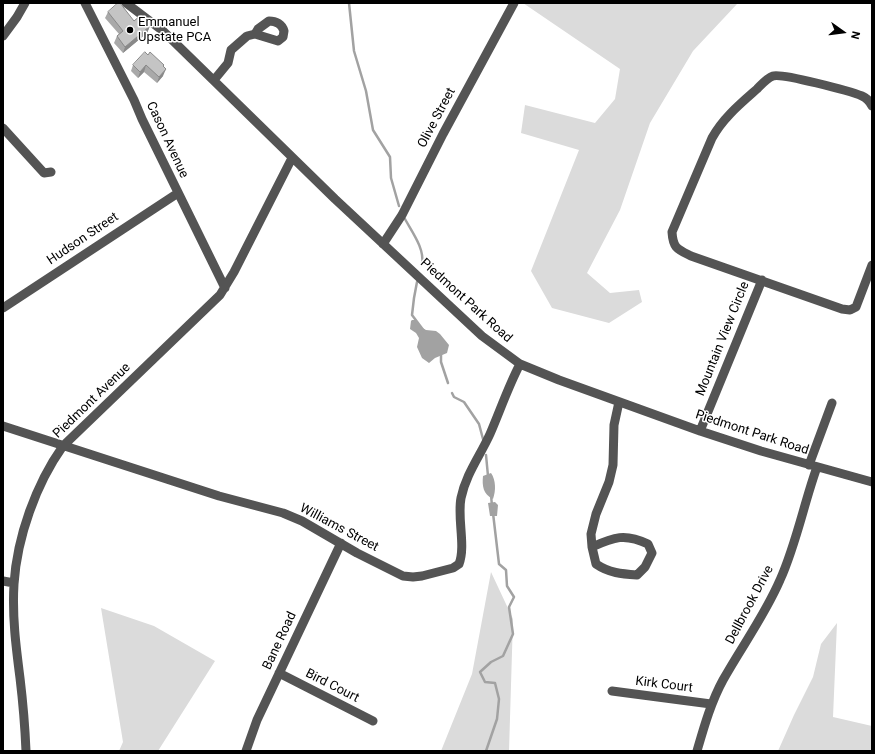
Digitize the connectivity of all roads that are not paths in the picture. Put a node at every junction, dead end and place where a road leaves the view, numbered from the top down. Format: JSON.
{"nodes":[{"id":1,"x":25,"y":3,"type":"edge"},
{"id":2,"x":85,"y":3,"type":"edge"},
{"id":3,"x":126,"y":3,"type":"edge"},
{"id":4,"x":514,"y":3,"type":"edge"},
{"id":5,"x":255,"y":34,"type":"dead end"},
{"id":6,"x":3,"y":36,"type":"edge"},
{"id":7,"x":214,"y":80,"type":"junction"},
{"id":8,"x":872,"y":106,"type":"edge"},
{"id":9,"x":3,"y":128,"type":"edge"},
{"id":10,"x":292,"y":158,"type":"junction"},
{"id":11,"x":51,"y":172,"type":"dead end"},
{"id":12,"x":178,"y":193,"type":"junction"},
{"id":13,"x":383,"y":244,"type":"junction"},
{"id":14,"x":872,"y":265,"type":"edge"},
{"id":15,"x":762,"y":280,"type":"junction"},
{"id":16,"x":225,"y":288,"type":"junction"},
{"id":17,"x":3,"y":308,"type":"edge"},
{"id":18,"x":520,"y":364,"type":"junction"},
{"id":19,"x":619,"y":402,"type":"junction"},
{"id":20,"x":832,"y":403,"type":"dead end"},
{"id":21,"x":3,"y":426,"type":"edge"},
{"id":22,"x":700,"y":431,"type":"junction"},
{"id":23,"x":63,"y":446,"type":"junction"},
{"id":24,"x":813,"y":466,"type":"junction"},
{"id":25,"x":872,"y":482,"type":"edge"},
{"id":26,"x":340,"y":543,"type":"junction"},
{"id":27,"x":592,"y":547,"type":"junction"},
{"id":28,"x":3,"y":581,"type":"edge"},
{"id":29,"x":14,"y":583,"type":"junction"},
{"id":30,"x":279,"y":673,"type":"junction"},
{"id":31,"x":612,"y":691,"type":"dead end"},
{"id":32,"x":712,"y":704,"type":"junction"},
{"id":33,"x":373,"y":721,"type":"dead end"},
{"id":34,"x":26,"y":751,"type":"edge"},
{"id":35,"x":246,"y":751,"type":"edge"},
{"id":36,"x":697,"y":751,"type":"edge"}],
"edges":[{"from":1,"to":6,"type":"street"},
{"from":2,"to":12,"type":"street","name":"Cason Avenue"},
{"from":3,"to":7,"type":"street","name":"Piedmont Park Road"},
{"from":4,"to":13,"type":"street","name":"Olive Street"},
{"from":5,"to":7,"type":"street"},
{"from":7,"to":10,"type":"street","name":"Piedmont Park Road"},
{"from":8,"to":15,"type":"street","name":"Mountain View Circle"},
{"from":9,"to":11,"type":"street"},
{"from":10,"to":13,"type":"street","name":"Piedmont Park Road"},
{"from":10,"to":16,"type":"street","name":"Piedmont Avenue"},
{"from":12,"to":16,"type":"street","name":"Cason Avenue"},
{"from":12,"to":17,"type":"street","name":"Hudson Street"},
{"from":13,"to":18,"type":"street","name":"Piedmont Park Road"},
{"from":14,"to":15,"type":"street","name":"Mountain View Circle"},
{"from":15,"to":22,"type":"street","name":"Mountain View Circle"},
{"from":16,"to":23,"type":"street","name":"Piedmont Avenue"},
{"from":18,"to":19,"type":"street","name":"Piedmont Park Road"},
{"from":18,"to":26,"type":"street","name":"Williams Street"},
{"from":19,"to":22,"type":"street","name":"Piedmont Park Road"},
{"from":19,"to":27,"type":"street"},
{"from":20,"to":24,"type":"street","name":"Dellbrook Drive"},
{"from":21,"to":23,"type":"street","name":"Williams Street"},
{"from":22,"to":24,"type":"street","name":"Piedmont Park Road"},
{"from":23,"to":26,"type":"street","name":"Williams Street"},
{"from":23,"to":29,"type":"street","name":"Piedmont Avenue"},
{"from":24,"to":25,"type":"street","name":"Piedmont Park Road"},
{"from":24,"to":32,"type":"street","name":"Dellbrook Drive"},
{"from":26,"to":30,"type":"street","name":"Bane Road"},
{"from":27,"to":27,"type":"street"},
{"from":28,"to":29,"type":"street"},
{"from":29,"to":34,"type":"street","name":"Piedmont Avenue"},
{"from":30,"to":33,"type":"street","name":"Bird Court"},
{"from":30,"to":35,"type":"street","name":"Bane Road"},
{"from":31,"to":32,"type":"street","name":"Kirk Court"},
{"from":32,"to":36,"type":"street","name":"Dellbrook Drive"}]}
